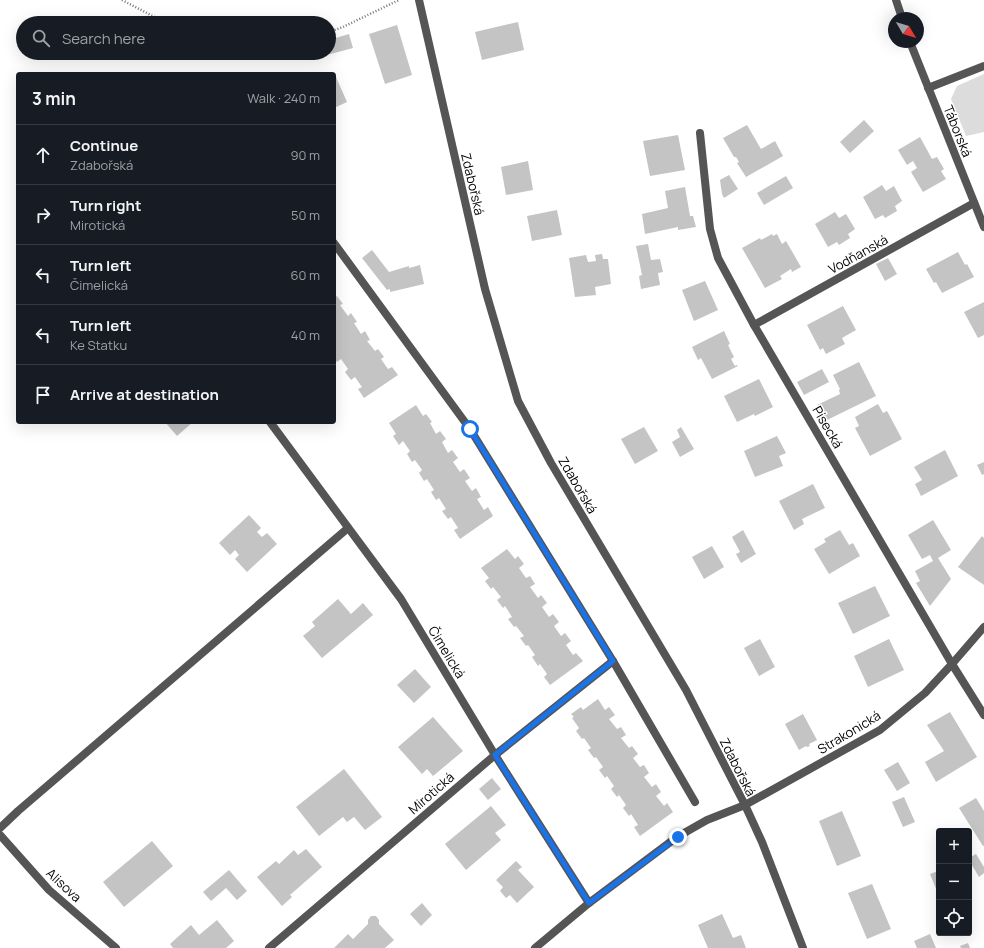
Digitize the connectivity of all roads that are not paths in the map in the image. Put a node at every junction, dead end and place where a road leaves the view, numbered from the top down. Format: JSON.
{"nodes":[{"id":1,"x":419,"y":0,"type":"edge"},
{"id":2,"x":896,"y":0,"type":"edge"},
{"id":3,"x":900,"y":12,"type":"edge"},
{"id":4,"x":912,"y":48,"type":"edge"},
{"id":5,"x":984,"y":66,"type":"edge"},
{"id":6,"x":928,"y":88,"type":"junction"},
{"id":7,"x":700,"y":133,"type":"dead end"},
{"id":8,"x":974,"y":203,"type":"junction"},
{"id":9,"x":984,"y":227,"type":"edge"},
{"id":10,"x":336,"y":246,"type":"edge"},
{"id":11,"x":754,"y":325,"type":"junction"},
{"id":12,"x":271,"y":424,"type":"edge"},
{"id":13,"x":348,"y":528,"type":"junction"},
{"id":14,"x":984,"y":627,"type":"edge"},
{"id":15,"x":613,"y":661,"type":"junction"},
{"id":16,"x":952,"y":664,"type":"junction"},
{"id":17,"x":984,"y":715,"type":"edge"},
{"id":18,"x":495,"y":755,"type":"junction"},
{"id":19,"x":695,"y":802,"type":"dead end"},
{"id":20,"x":744,"y":805,"type":"junction"},
{"id":21,"x":0,"y":828,"type":"edge"},
{"id":22,"x":0,"y":835,"type":"edge"},
{"id":23,"x":589,"y":903,"type":"junction"},
{"id":24,"x":116,"y":948,"type":"edge"},
{"id":25,"x":269,"y":948,"type":"edge"},
{"id":26,"x":535,"y":948,"type":"edge"},
{"id":27,"x":803,"y":948,"type":"edge"}],
"edges":[{"from":1,"to":20,"type":"street","name":"Zdabořská"},
{"from":2,"to":3,"type":"street"},
{"from":4,"to":6,"type":"street","name":"Táborská"},
{"from":5,"to":6,"type":"street"},
{"from":6,"to":8,"type":"street","name":"Táborská"},
{"from":7,"to":11,"type":"street","name":"Písecká"},
{"from":8,"to":9,"type":"street","name":"Táborská"},
{"from":8,"to":11,"type":"street","name":"Vodňanská"},
{"from":10,"to":15,"type":"street"},
{"from":11,"to":16,"type":"street","name":"Písecká"},
{"from":12,"to":13,"type":"street","name":"Čimelická"},
{"from":13,"to":18,"type":"street","name":"Čimelická"},
{"from":13,"to":21,"type":"street"},
{"from":14,"to":16,"type":"street","name":"Strakonická"},
{"from":15,"to":18,"type":"street","name":"Mirotická"},
{"from":15,"to":19,"type":"street"},
{"from":16,"to":17,"type":"street","name":"Písecká"},
{"from":16,"to":20,"type":"street","name":"Strakonická"},
{"from":18,"to":23,"type":"street","name":"Čimelická"},
{"from":18,"to":25,"type":"street","name":"Mirotická"},
{"from":20,"to":23,"type":"street","name":"Strakonická"},
{"from":20,"to":27,"type":"street","name":"Zdabořská"},
{"from":22,"to":24,"type":"street","name":"Alisova"},
{"from":23,"to":26,"type":"street","name":"Strakonická"}]}
